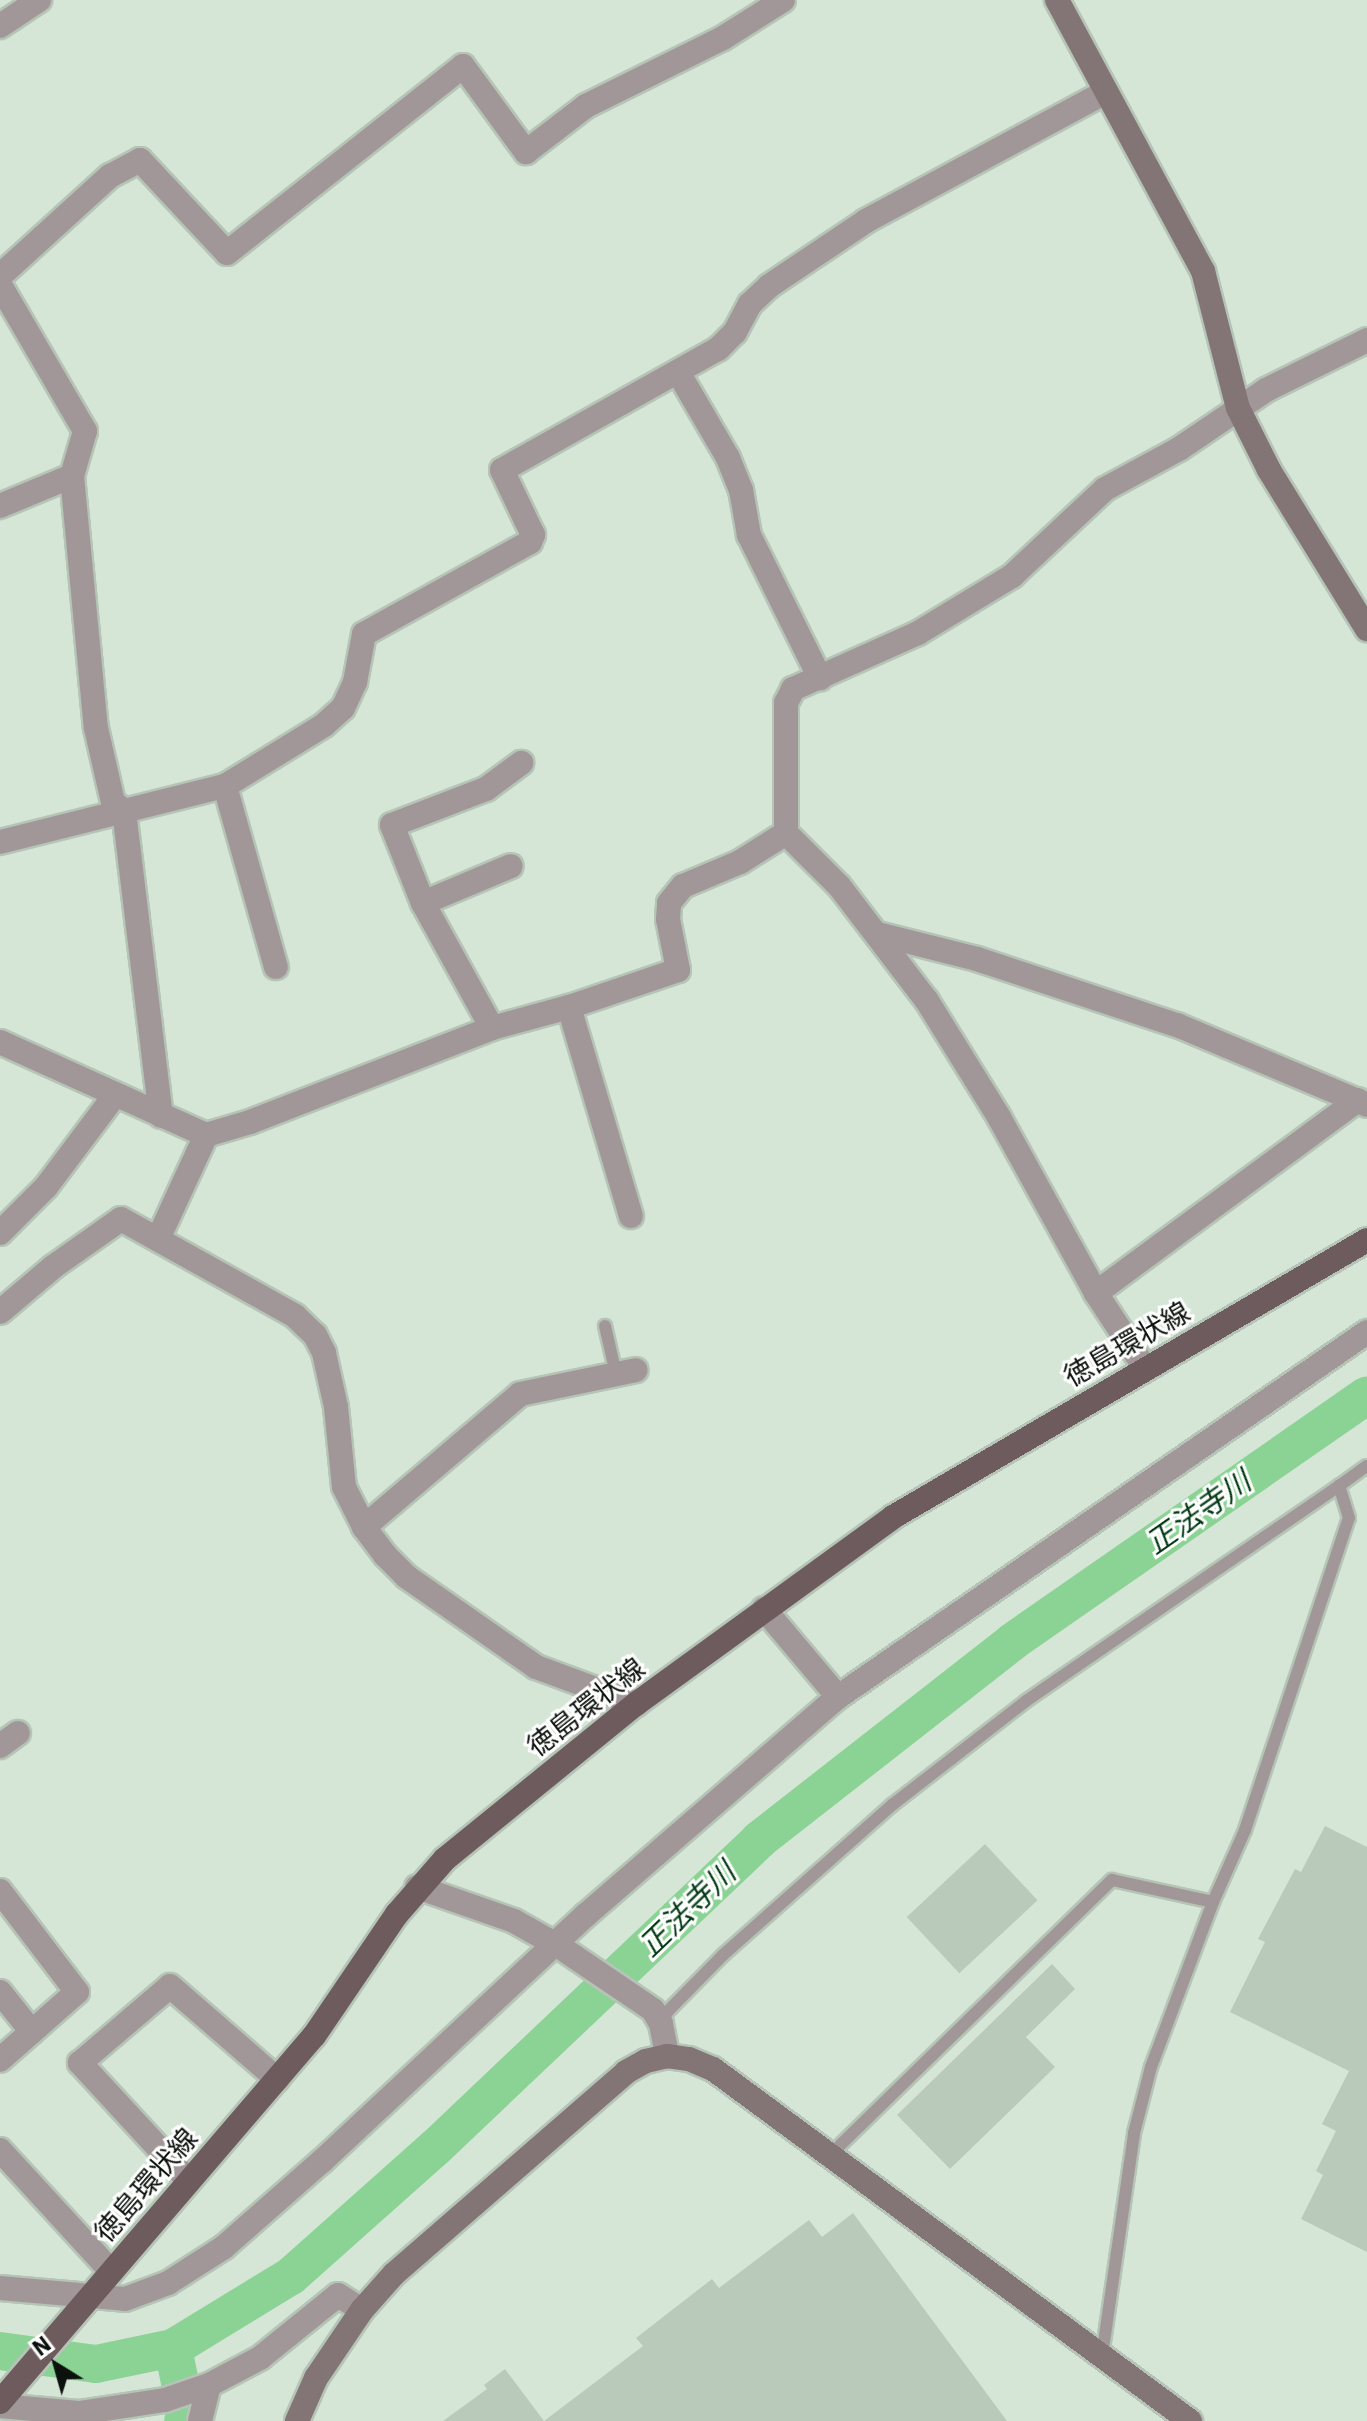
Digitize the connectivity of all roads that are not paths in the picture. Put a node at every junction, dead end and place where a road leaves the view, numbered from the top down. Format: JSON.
{"nodes":[{"id":1,"x":39,"y":0,"type":"edge"},
{"id":2,"x":783,"y":0,"type":"edge"},
{"id":3,"x":1057,"y":0,"type":"edge"},
{"id":4,"x":0,"y":26,"type":"edge"},
{"id":5,"x":1106,"y":92,"type":"junction"},
{"id":6,"x":0,"y":276,"type":"edge"},
{"id":7,"x":0,"y":285,"type":"edge"},
{"id":8,"x":1367,"y":340,"type":"edge"},
{"id":9,"x":678,"y":372,"type":"junction"},
{"id":10,"x":1238,"y":408,"type":"junction"},
{"id":11,"x":72,"y":476,"type":"junction"},
{"id":12,"x":0,"y":506,"type":"edge"},
{"id":13,"x":1367,"y":629,"type":"edge"},
{"id":14,"x":820,"y":678,"type":"junction"},
{"id":15,"x":521,"y":763,"type":"dead end"},
{"id":16,"x":225,"y":786,"type":"junction"},
{"id":17,"x":124,"y":811,"type":"junction"},
{"id":18,"x":786,"y":833,"type":"junction"},
{"id":19,"x":0,"y":842,"type":"edge"},
{"id":20,"x":511,"y":866,"type":"dead end"},
{"id":21,"x":423,"y":903,"type":"junction"},
{"id":22,"x":878,"y":934,"type":"junction"},
{"id":23,"x":276,"y":967,"type":"dead end"},
{"id":24,"x":569,"y":1007,"type":"junction"},
{"id":25,"x":492,"y":1028,"type":"junction"},
{"id":26,"x":0,"y":1042,"type":"edge"},
{"id":27,"x":115,"y":1095,"type":"junction"},
{"id":28,"x":1362,"y":1103,"type":"edge"},
{"id":29,"x":161,"y":1116,"type":"junction"},
{"id":30,"x":206,"y":1135,"type":"junction"},
{"id":31,"x":631,"y":1216,"type":"dead end"},
{"id":32,"x":0,"y":1233,"type":"edge"},
{"id":33,"x":158,"y":1239,"type":"junction"},
{"id":34,"x":1367,"y":1240,"type":"edge"},
{"id":35,"x":1096,"y":1293,"type":"junction"},
{"id":36,"x":0,"y":1312,"type":"edge"},
{"id":37,"x":605,"y":1326,"type":"dead end"},
{"id":38,"x":1367,"y":1332,"type":"edge"},
{"id":39,"x":1145,"y":1368,"type":"junction"},
{"id":40,"x":626,"y":1372,"type":"joint"},
{"id":41,"x":1367,"y":1466,"type":"edge"},
{"id":42,"x":1339,"y":1486,"type":"junction"},
{"id":43,"x":364,"y":1527,"type":"junction"},
{"id":44,"x":764,"y":1609,"type":"junction"},
{"id":45,"x":838,"y":1697,"type":"junction"},
{"id":46,"x":636,"y":1704,"type":"junction"},
{"id":47,"x":417,"y":1887,"type":"junction"},
{"id":48,"x":0,"y":1891,"type":"edge"},
{"id":49,"x":1213,"y":1902,"type":"junction"},
{"id":50,"x":561,"y":1948,"type":"junction"},
{"id":51,"x":0,"y":1992,"type":"edge"},
{"id":52,"x":657,"y":2017,"type":"junction"},
{"id":53,"x":32,"y":2032,"type":"junction"},
{"id":54,"x":667,"y":2056,"type":"junction"},
{"id":55,"x":0,"y":2060,"type":"edge"},
{"id":56,"x":277,"y":2079,"type":"junction"},
{"id":57,"x":0,"y":2150,"type":"edge"},
{"id":58,"x":830,"y":2155,"type":"junction"},
{"id":59,"x":189,"y":2181,"type":"junction"},
{"id":60,"x":111,"y":2271,"type":"junction"},
{"id":61,"x":0,"y":2288,"type":"edge"},
{"id":62,"x":82,"y":2305,"type":"junction"},
{"id":63,"x":362,"y":2310,"type":"junction"},
{"id":64,"x":1102,"y":2356,"type":"junction"},
{"id":65,"x":203,"y":2387,"type":"junction"},
{"id":66,"x":2,"y":2402,"type":"edge"},
{"id":67,"x":165,"y":2407,"type":"edge"},
{"id":68,"x":200,"y":2421,"type":"edge"},
{"id":69,"x":297,"y":2421,"type":"edge"},
{"id":70,"x":1190,"y":2421,"type":"edge"}],
"edges":[{"from":1,"to":4,"type":"street"},
{"from":2,"to":6,"type":"street"},
{"from":3,"to":5,"type":"street"},
{"from":5,"to":9,"type":"street"},
{"from":5,"to":10,"type":"street"},
{"from":7,"to":11,"type":"street"},
{"from":8,"to":10,"type":"street"},
{"from":9,"to":14,"type":"street"},
{"from":9,"to":16,"type":"street"},
{"from":10,"to":13,"type":"street"},
{"from":10,"to":14,"type":"street"},
{"from":11,"to":12,"type":"street"},
{"from":11,"to":17,"type":"street"},
{"from":14,"to":18,"type":"street"},
{"from":15,"to":21,"type":"street"},
{"from":16,"to":17,"type":"street"},
{"from":16,"to":23,"type":"street"},
{"from":17,"to":19,"type":"street"},
{"from":17,"to":29,"type":"street"},
{"from":18,"to":22,"type":"street"},
{"from":18,"to":24,"type":"street"},
{"from":20,"to":21,"type":"street"},
{"from":21,"to":25,"type":"street"},
{"from":22,"to":28,"type":"street"},
{"from":22,"to":35,"type":"street"},
{"from":24,"to":25,"type":"street"},
{"from":24,"to":31,"type":"street"},
{"from":25,"to":30,"type":"street"},
{"from":26,"to":27,"type":"street"},
{"from":27,"to":29,"type":"street"},
{"from":27,"to":32,"type":"street"},
{"from":28,"to":35,"type":"street"},
{"from":29,"to":30,"type":"street"},
{"from":30,"to":33,"type":"street"},
{"from":33,"to":36,"type":"street"},
{"from":33,"to":43,"type":"street"},
{"from":34,"to":39,"type":"main road","name":"徳島環状線"},
{"from":35,"to":39,"type":"street"},
{"from":37,"to":40,"type":"lane"},
{"from":38,"to":45,"type":"street"},
{"from":39,"to":44,"type":"main road","name":"徳島環状線"},
{"from":40,"to":43,"type":"street"},
{"from":41,"to":42,"type":"lane"},
{"from":42,"to":49,"type":"lane"},
{"from":42,"to":52,"type":"lane"},
{"from":43,"to":46,"type":"street"},
{"from":44,"to":45,"type":"street"},
{"from":44,"to":46,"type":"main road","name":"徳島環状線"},
{"from":45,"to":50,"type":"street"},
{"from":46,"to":47,"type":"main road","name":"徳島環状線"},
{"from":47,"to":50,"type":"street"},
{"from":47,"to":56,"type":"main road","name":"徳島環状線"},
{"from":48,"to":53,"type":"street"},
{"from":49,"to":58,"type":"lane"},
{"from":49,"to":64,"type":"lane"},
{"from":50,"to":52,"type":"street"},
{"from":50,"to":62,"type":"street"},
{"from":51,"to":53,"type":"street"},
{"from":52,"to":54,"type":"street"},
{"from":53,"to":55,"type":"street"},
{"from":54,"to":58,"type":"street"},
{"from":54,"to":63,"type":"street"},
{"from":56,"to":59,"type":"main road","name":"徳島環状線"},
{"from":56,"to":59,"type":"street"},
{"from":57,"to":60,"type":"street"},
{"from":58,"to":64,"type":"street"},
{"from":59,"to":60,"type":"main road","name":"徳島環状線"},
{"from":60,"to":62,"type":"main road","name":"徳島環状線"},
{"from":61,"to":62,"type":"street"},
{"from":62,"to":66,"type":"main road","name":"徳島環状線"},
{"from":63,"to":65,"type":"street"},
{"from":63,"to":69,"type":"street"},
{"from":64,"to":70,"type":"street"},
{"from":65,"to":67,"type":"street"},
{"from":65,"to":68,"type":"street"},
{"from":66,"to":67,"type":"street"}]}
